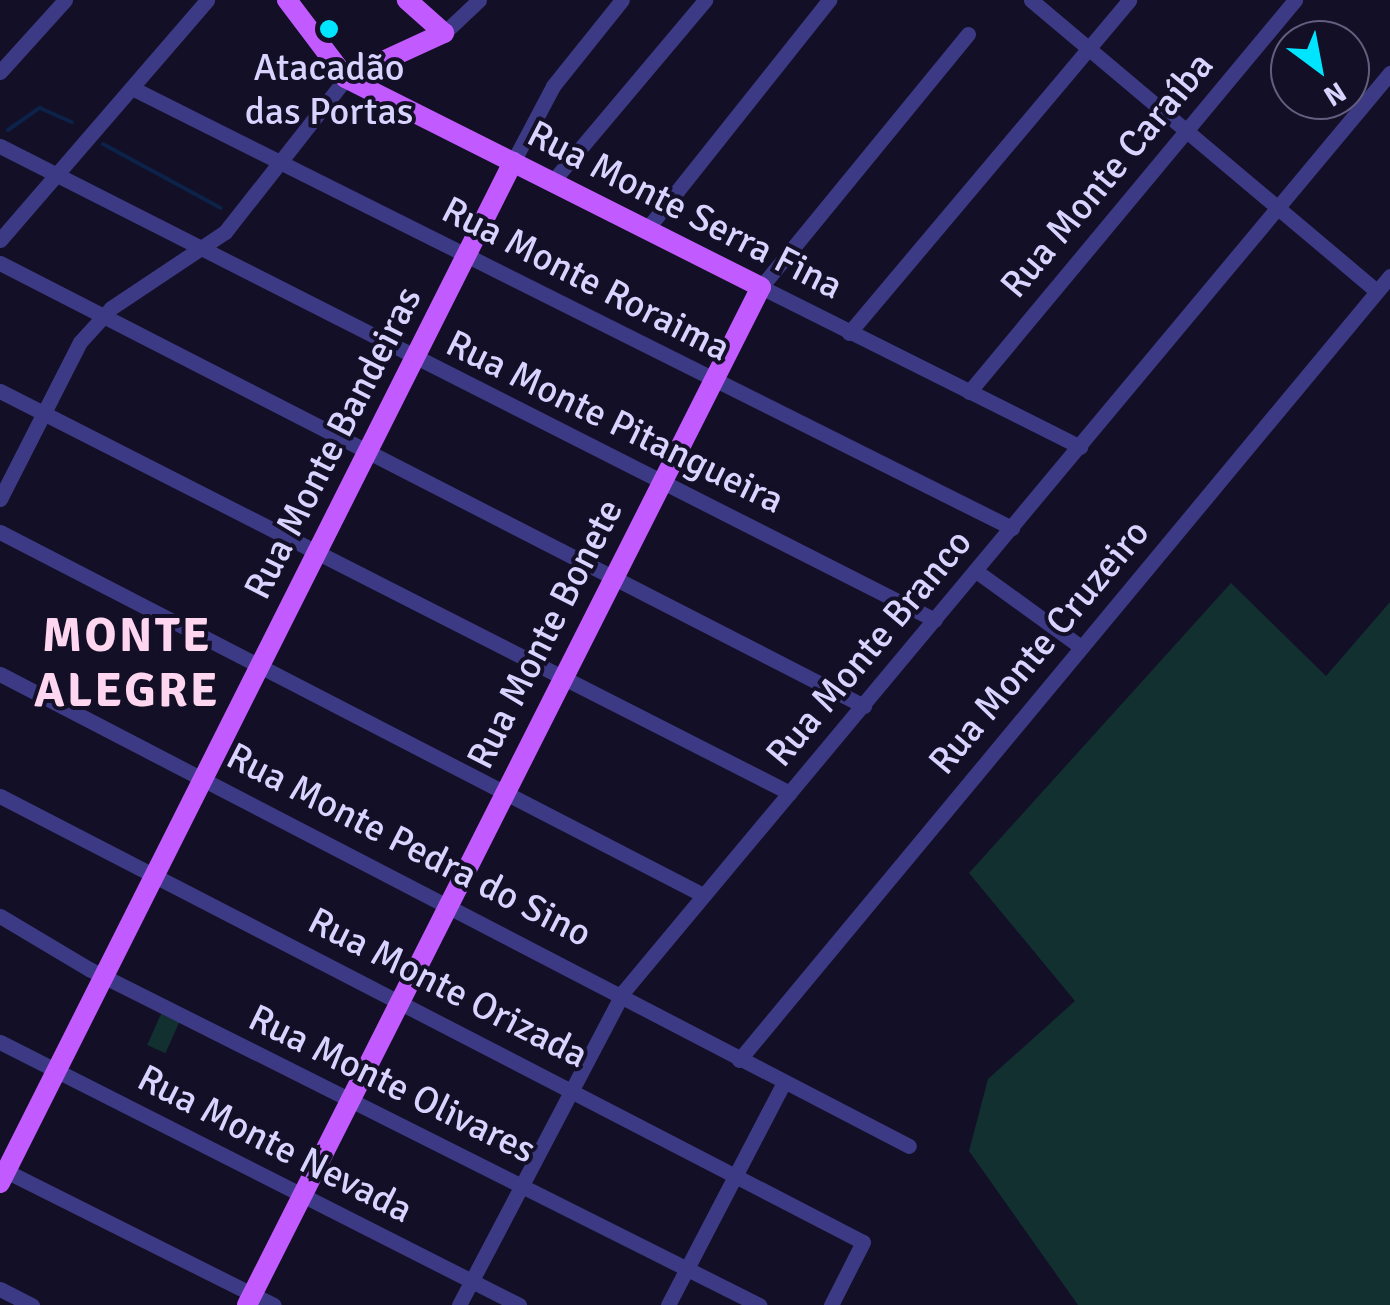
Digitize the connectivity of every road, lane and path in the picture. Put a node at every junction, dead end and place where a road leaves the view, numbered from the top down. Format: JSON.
{"nodes":[{"id":1,"x":64,"y":0,"type":"edge"},
{"id":2,"x":207,"y":0,"type":"edge"},
{"id":3,"x":287,"y":0,"type":"edge"},
{"id":4,"x":408,"y":0,"type":"edge"},
{"id":5,"x":479,"y":0,"type":"edge"},
{"id":6,"x":622,"y":0,"type":"edge"},
{"id":7,"x":706,"y":0,"type":"edge"},
{"id":8,"x":828,"y":0,"type":"edge"},
{"id":9,"x":1031,"y":0,"type":"edge"},
{"id":10,"x":1129,"y":0,"type":"edge"},
{"id":11,"x":1295,"y":0,"type":"edge"},
{"id":12,"x":444,"y":33,"type":"junction"},
{"id":13,"x":968,"y":34,"type":"dead end"},
{"id":14,"x":1088,"y":46,"type":"junction"},
{"id":15,"x":0,"y":72,"type":"edge"},
{"id":16,"x":1390,"y":73,"type":"edge"},
{"id":17,"x":346,"y":78,"type":"junction"},
{"id":18,"x":132,"y":88,"type":"junction"},
{"id":19,"x":1186,"y":131,"type":"junction"},
{"id":20,"x":0,"y":146,"type":"edge"},
{"id":21,"x":279,"y":162,"type":"junction"},
{"id":22,"x":513,"y":162,"type":"junction"},
{"id":23,"x":54,"y":178,"type":"junction"},
{"id":24,"x":552,"y":182,"type":"junction"},
{"id":25,"x":1279,"y":210,"type":"junction"},
{"id":26,"x":647,"y":230,"type":"junction"},
{"id":27,"x":0,"y":240,"type":"edge"},
{"id":28,"x":203,"y":252,"type":"junction"},
{"id":29,"x":466,"y":255,"type":"junction"},
{"id":30,"x":0,"y":263,"type":"edge"},
{"id":31,"x":1390,"y":276,"type":"edge"},
{"id":32,"x":762,"y":287,"type":"junction"},
{"id":33,"x":1377,"y":291,"type":"junction"},
{"id":34,"x":101,"y":316,"type":"junction"},
{"id":35,"x":849,"y":332,"type":"junction"},
{"id":36,"x":414,"y":359,"type":"junction"},
{"id":37,"x":715,"y":379,"type":"junction"},
{"id":38,"x":0,"y":391,"type":"edge"},
{"id":39,"x":969,"y":392,"type":"junction"},
{"id":40,"x":42,"y":413,"type":"junction"},
{"id":41,"x":1080,"y":447,"type":"junction"},
{"id":42,"x":368,"y":453,"type":"junction"},
{"id":43,"x":664,"y":481,"type":"junction"},
{"id":44,"x":0,"y":499,"type":"edge"},
{"id":45,"x":1012,"y":528,"type":"junction"},
{"id":46,"x":0,"y":532,"type":"edge"},
{"id":47,"x":317,"y":552,"type":"junction"},
{"id":48,"x":976,"y":571,"type":"junction"},
{"id":49,"x":612,"y":577,"type":"junction"},
{"id":50,"x":936,"y":620,"type":"junction"},
{"id":51,"x":1082,"y":647,"type":"junction"},
{"id":52,"x":261,"y":664,"type":"junction"},
{"id":53,"x":0,"y":674,"type":"edge"},
{"id":54,"x":564,"y":677,"type":"junction"},
{"id":55,"x":864,"y":706,"type":"junction"},
{"id":56,"x":204,"y":777,"type":"junction"},
{"id":57,"x":504,"y":790,"type":"junction"},
{"id":58,"x":790,"y":793,"type":"junction"},
{"id":59,"x":0,"y":796,"type":"edge"},
{"id":60,"x":155,"y":874,"type":"junction"},
{"id":61,"x":703,"y":894,"type":"junction"},
{"id":62,"x":450,"y":902,"type":"junction"},
{"id":63,"x":0,"y":916,"type":"edge"},
{"id":64,"x":104,"y":977,"type":"junction"},
{"id":65,"x":624,"y":991,"type":"junction"},
{"id":66,"x":399,"y":998,"type":"junction"},
{"id":67,"x":0,"y":1042,"type":"edge"},
{"id":68,"x":739,"y":1060,"type":"junction"},
{"id":69,"x":57,"y":1070,"type":"junction"},
{"id":70,"x":784,"y":1082,"type":"junction"},
{"id":71,"x":568,"y":1086,"type":"junction"},
{"id":72,"x":351,"y":1100,"type":"junction"},
{"id":73,"x":908,"y":1146,"type":"dead end"},
{"id":74,"x":2,"y":1174,"type":"edge"},
{"id":75,"x":736,"y":1176,"type":"junction"},
{"id":76,"x":519,"y":1182,"type":"junction"},
{"id":77,"x":304,"y":1194,"type":"junction"},
{"id":78,"x":688,"y":1270,"type":"junction"},
{"id":79,"x":472,"y":1281,"type":"junction"},
{"id":80,"x":0,"y":1290,"type":"edge"},
{"id":81,"x":250,"y":1300,"type":"edge"},
{"id":82,"x":32,"y":1305,"type":"edge"},
{"id":83,"x":274,"y":1305,"type":"edge"},
{"id":84,"x":459,"y":1305,"type":"edge"},
{"id":85,"x":519,"y":1305,"type":"edge"},
{"id":86,"x":668,"y":1305,"type":"edge"},
{"id":87,"x":758,"y":1305,"type":"edge"},
{"id":88,"x":831,"y":1305,"type":"edge"}],
"edges":[{"from":1,"to":15,"type":"street"},
{"from":2,"to":18,"type":"street"},
{"from":3,"to":17,"type":"main road","name":"Rua Monte Serra Fina"},
{"from":4,"to":12,"type":"main road"},
{"from":5,"to":12,"type":"street"},
{"from":6,"to":22,"type":"street"},
{"from":7,"to":24,"type":"street"},
{"from":8,"to":26,"type":"street"},
{"from":9,"to":14,"type":"street"},
{"from":10,"to":14,"type":"street"},
{"from":11,"to":19,"type":"street","name":"Rua Monte Caraíba"},
{"from":12,"to":17,"type":"main road"},
{"from":13,"to":32,"type":"street","name":"Rua Monte Bonete"},
{"from":14,"to":19,"type":"street"},
{"from":14,"to":35,"type":"street"},
{"from":16,"to":25,"type":"street","name":"Rua Monte Branco"},
{"from":17,"to":21,"type":"street"},
{"from":17,"to":22,"type":"main road","name":"Rua Monte Serra Fina"},
{"from":18,"to":21,"type":"street","name":"Rua Monte Roraima"},
{"from":18,"to":23,"type":"street"},
{"from":19,"to":25,"type":"street"},
{"from":19,"to":39,"type":"street","name":"Rua Monte Caraíba"},
{"from":20,"to":23,"type":"street","name":"Rua Monte Pitangueira"},
{"from":21,"to":28,"type":"street"},
{"from":21,"to":29,"type":"street","name":"Rua Monte Roraima"},
{"from":22,"to":24,"type":"main road","name":"Rua Monte Serra Fina"},
{"from":22,"to":29,"type":"main road","name":"Rua Monte Bandeiras"},
{"from":23,"to":27,"type":"street"},
{"from":23,"to":28,"type":"street","name":"Rua Monte Pitangueira"},
{"from":24,"to":26,"type":"main road","name":"Rua Monte Serra Fina"},
{"from":25,"to":33,"type":"street"},
{"from":25,"to":41,"type":"street","name":"Rua Monte Branco"},
{"from":26,"to":32,"type":"main road","name":"Rua Monte Serra Fina"},
{"from":28,"to":34,"type":"street"},
{"from":28,"to":36,"type":"street","name":"Rua Monte Pitangueira"},
{"from":29,"to":36,"type":"main road","name":"Rua Monte Bandeiras"},
{"from":29,"to":37,"type":"street","name":"Rua Monte Roraima"},
{"from":30,"to":34,"type":"street"},
{"from":31,"to":33,"type":"street","name":"Rua Monte Cruzeiro"},
{"from":32,"to":35,"type":"street","name":"Rua Monte Serra Fina"},
{"from":32,"to":37,"type":"main road","name":"Rua Monte Bonete"},
{"from":33,"to":51,"type":"street","name":"Rua Monte Cruzeiro"},
{"from":34,"to":40,"type":"street"},
{"from":34,"to":42,"type":"street"},
{"from":35,"to":39,"type":"street","name":"Rua Monte Serra Fina"},
{"from":36,"to":42,"type":"main road","name":"Rua Monte Bandeiras"},
{"from":36,"to":43,"type":"street","name":"Rua Monte Pitangueira"},
{"from":37,"to":43,"type":"main road","name":"Rua Monte Bonete"},
{"from":37,"to":45,"type":"street","name":"Rua Monte Roraima"},
{"from":38,"to":40,"type":"street"},
{"from":39,"to":41,"type":"street","name":"Rua Monte Serra Fina"},
{"from":40,"to":44,"type":"street"},
{"from":40,"to":47,"type":"street"},
{"from":41,"to":45,"type":"street","name":"Rua Monte Branco"},
{"from":42,"to":47,"type":"main road","name":"Rua Monte Bandeiras"},
{"from":42,"to":49,"type":"street"},
{"from":43,"to":49,"type":"main road","name":"Rua Monte Bonete"},
{"from":43,"to":50,"type":"street","name":"Rua Monte Pitangueira"},
{"from":45,"to":48,"type":"street","name":"Rua Monte Branco"},
{"from":46,"to":52,"type":"street"},
{"from":47,"to":52,"type":"main road","name":"Rua Monte Bandeiras"},
{"from":47,"to":54,"type":"street"},
{"from":48,"to":50,"type":"street","name":"Rua Monte Branco"},
{"from":48,"to":51,"type":"street"},
{"from":49,"to":54,"type":"main road","name":"Rua Monte Bonete"},
{"from":49,"to":55,"type":"street"},
{"from":50,"to":55,"type":"street","name":"Rua Monte Branco"},
{"from":51,"to":68,"type":"street","name":"Rua Monte Cruzeiro"},
{"from":52,"to":56,"type":"main road","name":"Rua Monte Bandeiras"},
{"from":52,"to":57,"type":"street"},
{"from":53,"to":56,"type":"street","name":"Rua Monte Pedra do Sino"},
{"from":54,"to":57,"type":"main road","name":"Rua Monte Bonete"},
{"from":54,"to":58,"type":"street"},
{"from":55,"to":58,"type":"street","name":"Rua Monte Branco"},
{"from":56,"to":60,"type":"main road","name":"Rua Monte Bandeiras"},
{"from":56,"to":62,"type":"street","name":"Rua Monte Pedra do Sino"},
{"from":57,"to":61,"type":"street"},
{"from":57,"to":62,"type":"main road","name":"Rua Monte Bonete"},
{"from":58,"to":61,"type":"street","name":"Rua Monte Branco"},
{"from":59,"to":60,"type":"street","name":"Rua Monte Orizada"},
{"from":60,"to":64,"type":"main road","name":"Rua Monte Bandeiras"},
{"from":60,"to":66,"type":"street","name":"Rua Monte Orizada"},
{"from":61,"to":65,"type":"street","name":"Rua Monte Branco"},
{"from":62,"to":65,"type":"street","name":"Rua Monte Pedra do Sino"},
{"from":62,"to":66,"type":"main road","name":"Rua Monte Bonete"},
{"from":63,"to":64,"type":"street","name":"Rua Monte Olivares"},
{"from":64,"to":69,"type":"main road","name":"Rua Monte Bandeiras"},
{"from":64,"to":72,"type":"street","name":"Rua Monte Olivares"},
{"from":65,"to":68,"type":"street","name":"Rua Monte Pedra do Sino"},
{"from":65,"to":71,"type":"street","name":"Rua Monte Branco"},
{"from":66,"to":71,"type":"street","name":"Rua Monte Orizada"},
{"from":66,"to":72,"type":"main road","name":"Rua Monte Bonete"},
{"from":67,"to":69,"type":"street","name":"Rua Monte Nevada"},
{"from":68,"to":70,"type":"street","name":"Rua Monte Pedra do Sino"},
{"from":69,"to":74,"type":"main road","name":"Rua Monte Bandeiras"},
{"from":69,"to":77,"type":"street","name":"Rua Monte Nevada"},
{"from":70,"to":73,"type":"street","name":"Rua Monte Pedra do Sino"},
{"from":70,"to":75,"type":"street"},
{"from":71,"to":75,"type":"street","name":"Rua Monte Orizada"},
{"from":71,"to":76,"type":"street","name":"Rua Monte Branco"},
{"from":72,"to":76,"type":"street","name":"Rua Monte Olivares"},
{"from":72,"to":77,"type":"main road","name":"Rua Monte Bonete"},
{"from":74,"to":81,"type":"street"},
{"from":75,"to":78,"type":"street"},
{"from":75,"to":88,"type":"street","name":"Rua Monte Orizada"},
{"from":76,"to":78,"type":"street","name":"Rua Monte Olivares"},
{"from":76,"to":79,"type":"street","name":"Rua Monte Branco"},
{"from":77,"to":79,"type":"street","name":"Rua Monte Nevada"},
{"from":77,"to":81,"type":"main road","name":"Rua Monte Bonete"},
{"from":78,"to":86,"type":"street"},
{"from":78,"to":87,"type":"street","name":"Rua Monte Olivares"},
{"from":79,"to":84,"type":"street","name":"Rua Monte Branco"},
{"from":79,"to":85,"type":"street","name":"Rua Monte Nevada"},
{"from":80,"to":82,"type":"street"},
{"from":81,"to":83,"type":"street"}]}
